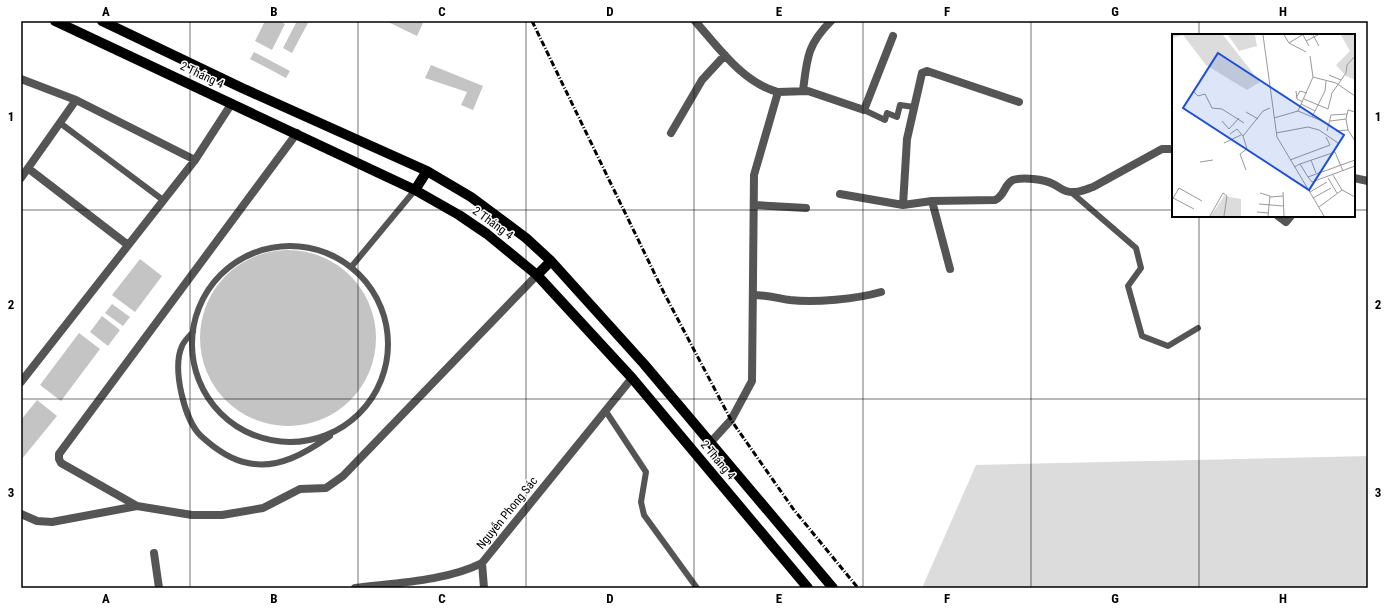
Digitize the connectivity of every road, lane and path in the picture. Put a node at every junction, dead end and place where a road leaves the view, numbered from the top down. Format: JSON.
{"nodes":[{"id":1,"x":55,"y":21,"type":"edge"},
{"id":2,"x":102,"y":21,"type":"edge"},
{"id":3,"x":695,"y":21,"type":"edge"},
{"id":4,"x":831,"y":21,"type":"edge"},
{"id":5,"x":893,"y":36,"type":"dead end"},
{"id":6,"x":725,"y":55,"type":"junction"},
{"id":7,"x":21,"y":79,"type":"edge"},
{"id":8,"x":803,"y":91,"type":"junction"},
{"id":9,"x":778,"y":92,"type":"junction"},
{"id":10,"x":76,"y":100,"type":"junction"},
{"id":11,"x":1018,"y":102,"type":"dead end"},
{"id":12,"x":232,"y":103,"type":"junction"},
{"id":13,"x":914,"y":107,"type":"junction"},
{"id":14,"x":864,"y":110,"type":"junction"},
{"id":15,"x":60,"y":123,"type":"junction"},
{"id":16,"x":297,"y":133,"type":"junction"},
{"id":17,"x":671,"y":133,"type":"dead end"},
{"id":18,"x":1172,"y":149,"type":"edge"},
{"id":19,"x":195,"y":160,"type":"junction"},
{"id":20,"x":28,"y":169,"type":"junction"},
{"id":21,"x":427,"y":171,"type":"junction"},
{"id":22,"x":21,"y":178,"type":"edge"},
{"id":23,"x":1355,"y":178,"type":"edge"},
{"id":24,"x":1368,"y":181,"type":"edge"},
{"id":25,"x":415,"y":190,"type":"junction"},
{"id":26,"x":1071,"y":192,"type":"junction"},
{"id":27,"x":840,"y":194,"type":"dead end"},
{"id":28,"x":163,"y":200,"type":"junction"},
{"id":29,"x":932,"y":201,"type":"junction"},
{"id":30,"x":903,"y":204,"type":"junction"},
{"id":31,"x":754,"y":205,"type":"junction"},
{"id":32,"x":806,"y":208,"type":"dead end"},
{"id":33,"x":1279,"y":217,"type":"edge"},
{"id":34,"x":1290,"y":217,"type":"edge"},
{"id":35,"x":128,"y":244,"type":"junction"},
{"id":36,"x":551,"y":261,"type":"junction"},
{"id":37,"x":352,"y":266,"type":"junction"},
{"id":38,"x":950,"y":269,"type":"dead end"},
{"id":39,"x":537,"y":275,"type":"junction"},
{"id":40,"x":881,"y":292,"type":"dead end"},
{"id":41,"x":754,"y":295,"type":"junction"},
{"id":42,"x":1198,"y":328,"type":"dead end"},
{"id":43,"x":193,"y":332,"type":"junction"},
{"id":44,"x":644,"y":364,"type":"junction"},
{"id":45,"x":632,"y":378,"type":"junction"},
{"id":46,"x":21,"y":382,"type":"edge"},
{"id":47,"x":605,"y":410,"type":"junction"},
{"id":48,"x":350,"y":423,"type":"junction"},
{"id":49,"x":710,"y":443,"type":"junction"},
{"id":50,"x":136,"y":506,"type":"junction"},
{"id":51,"x":21,"y":514,"type":"edge"},
{"id":52,"x":154,"y":553,"type":"dead end"},
{"id":53,"x":482,"y":563,"type":"junction"},
{"id":54,"x":160,"y":588,"type":"edge"},
{"id":55,"x":355,"y":588,"type":"edge"},
{"id":56,"x":484,"y":588,"type":"edge"},
{"id":57,"x":696,"y":588,"type":"edge"},
{"id":58,"x":808,"y":588,"type":"edge"},
{"id":59,"x":833,"y":588,"type":"edge"}],
"edges":[{"from":1,"to":12,"type":"main road","name":"2 Tháng 4"},
{"from":2,"to":21,"type":"main road","name":"2 Tháng 4"},
{"from":3,"to":6,"type":"street"},
{"from":4,"to":8,"type":"street"},
{"from":5,"to":14,"type":"street"},
{"from":6,"to":9,"type":"street"},
{"from":6,"to":17,"type":"street"},
{"from":7,"to":10,"type":"street"},
{"from":8,"to":9,"type":"street"},
{"from":8,"to":14,"type":"street"},
{"from":9,"to":31,"type":"street"},
{"from":10,"to":15,"type":"street"},
{"from":10,"to":19,"type":"street"},
{"from":11,"to":13,"type":"street"},
{"from":12,"to":16,"type":"main road","name":"2 Tháng 4"},
{"from":12,"to":19,"type":"street"},
{"from":13,"to":14,"type":"lane"},
{"from":13,"to":30,"type":"street"},
{"from":15,"to":20,"type":"street"},
{"from":15,"to":28,"type":"lane"},
{"from":16,"to":25,"type":"main road","name":"2 Tháng 4"},
{"from":16,"to":50,"type":"street"},
{"from":18,"to":26,"type":"street"},
{"from":19,"to":28,"type":"street"},
{"from":20,"to":22,"type":"street"},
{"from":20,"to":35,"type":"street"},
{"from":21,"to":25,"type":"main road"},
{"from":21,"to":36,"type":"main road","name":"2 Tháng 4"},
{"from":23,"to":24,"type":"street"},
{"from":25,"to":37,"type":"lane"},
{"from":25,"to":39,"type":"main road","name":"2 Tháng 4"},
{"from":26,"to":29,"type":"street"},
{"from":26,"to":42,"type":"lane"},
{"from":27,"to":30,"type":"street"},
{"from":28,"to":35,"type":"street"},
{"from":29,"to":30,"type":"street"},
{"from":29,"to":38,"type":"street"},
{"from":31,"to":32,"type":"street"},
{"from":31,"to":41,"type":"street"},
{"from":33,"to":34,"type":"street"},
{"from":35,"to":46,"type":"street"},
{"from":36,"to":39,"type":"main road"},
{"from":36,"to":44,"type":"main road","name":"2 Tháng 4"},
{"from":37,"to":43,"type":"lane"},
{"from":37,"to":48,"type":"lane"},
{"from":39,"to":45,"type":"main road","name":"2 Tháng 4"},
{"from":39,"to":50,"type":"street"},
{"from":40,"to":41,"type":"street"},
{"from":41,"to":49,"type":"street"},
{"from":43,"to":48,"type":"lane"},
{"from":43,"to":48,"type":"lane"},
{"from":44,"to":45,"type":"main road"},
{"from":44,"to":49,"type":"main road","name":"2 Tháng 4"},
{"from":45,"to":47,"type":"street","name":"Nguyễn Phong Sác"},
{"from":45,"to":58,"type":"main road","name":"2 Tháng 4"},
{"from":47,"to":53,"type":"street","name":"Nguyễn Phong Sác"},
{"from":47,"to":57,"type":"lane"},
{"from":49,"to":59,"type":"main road","name":"2 Tháng 4"},
{"from":50,"to":51,"type":"street"},
{"from":52,"to":54,"type":"street"},
{"from":53,"to":55,"type":"street","name":"Nguyễn Phong Sác"},
{"from":53,"to":56,"type":"street"}]}
